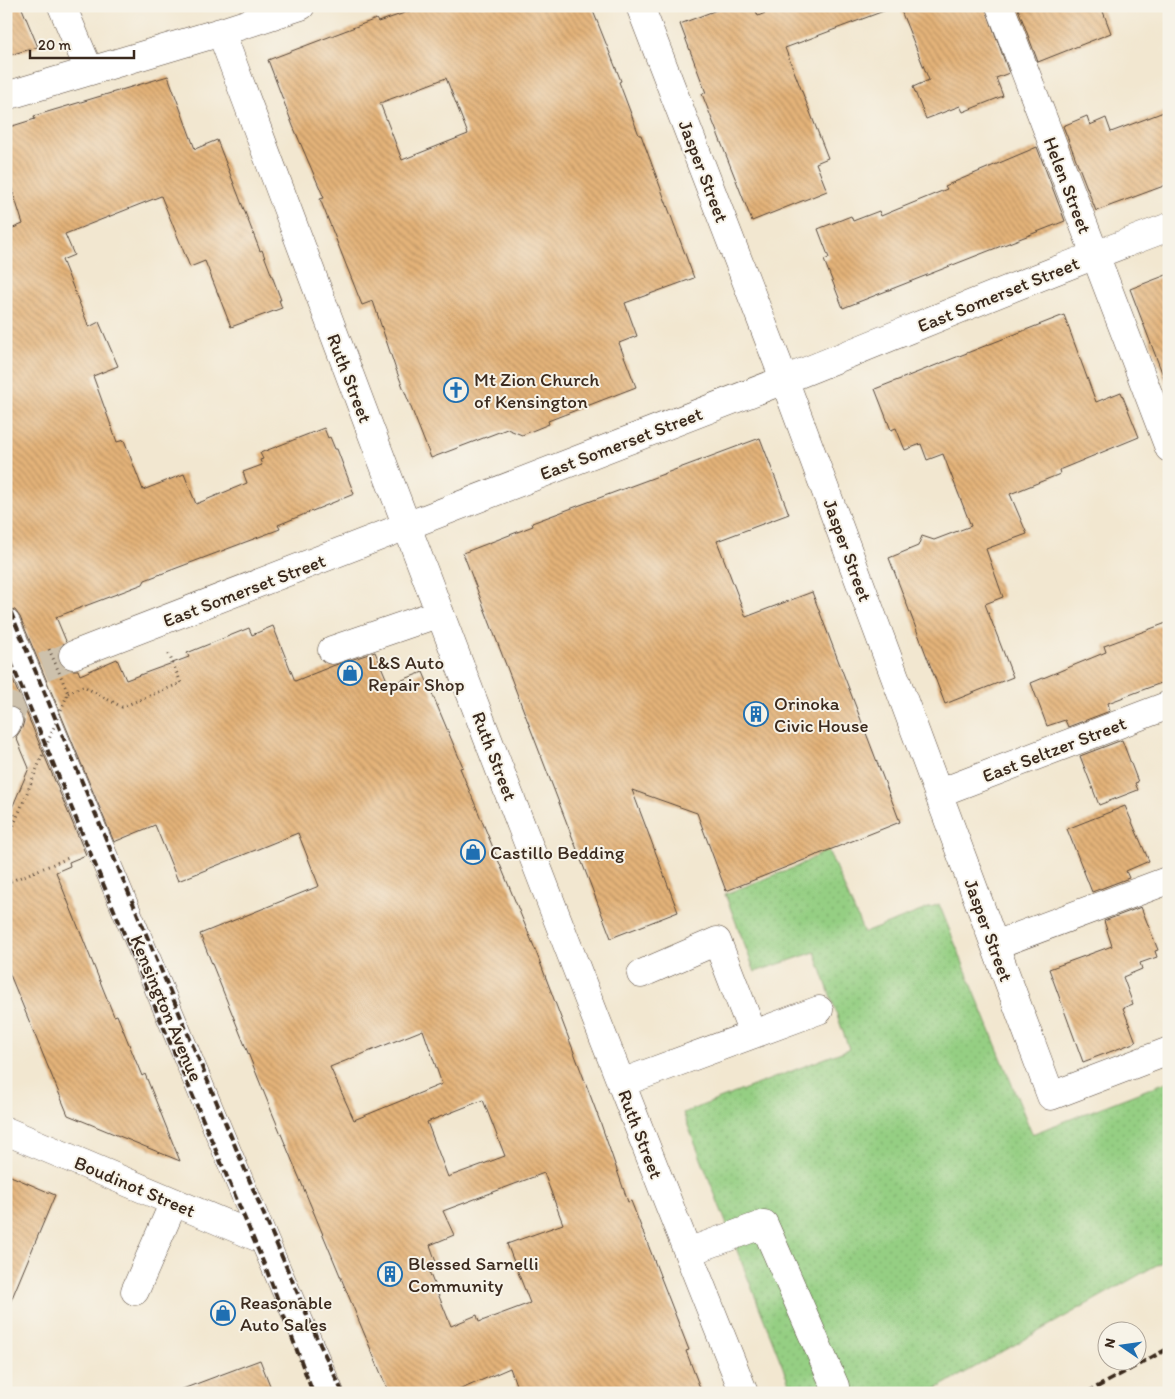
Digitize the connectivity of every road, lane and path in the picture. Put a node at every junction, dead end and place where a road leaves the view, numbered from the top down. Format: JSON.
{"nodes":[{"id":1,"x":62,"y":6,"type":"edge"},
{"id":2,"x":301,"y":6,"type":"edge"},
{"id":3,"x":640,"y":6,"type":"edge"},
{"id":4,"x":1000,"y":6,"type":"edge"},
{"id":5,"x":221,"y":32,"type":"junction"},
{"id":6,"x":89,"y":70,"type":"junction"},
{"id":7,"x":6,"y":96,"type":"edge"},
{"id":8,"x":1169,"y":227,"type":"edge"},
{"id":9,"x":1094,"y":255,"type":"junction"},
{"id":10,"x":784,"y":379,"type":"junction"},
{"id":11,"x":1169,"y":448,"type":"edge"},
{"id":12,"x":406,"y":528,"type":"junction"},
{"id":13,"x":440,"y":613,"type":"junction"},
{"id":14,"x":6,"y":623,"type":"edge"},
{"id":15,"x":332,"y":650,"type":"dead end"},
{"id":16,"x":174,"y":665,"type":"dead end"},
{"id":17,"x":38,"y":667,"type":"junction"},
{"id":18,"x":68,"y":694,"type":"junction"},
{"id":19,"x":1169,"y":705,"type":"edge"},
{"id":20,"x":939,"y":793,"type":"junction"},
{"id":21,"x":14,"y":814,"type":"dead end"},
{"id":22,"x":12,"y":830,"type":"junction"},
{"id":23,"x":6,"y":844,"type":"edge"},
{"id":24,"x":41,"y":868,"type":"dead end"},
{"id":25,"x":1169,"y":880,"type":"edge"},
{"id":26,"x":6,"y":883,"type":"edge"},
{"id":27,"x":995,"y":946,"type":"junction"},
{"id":28,"x":641,"y":974,"type":"dead end"},
{"id":29,"x":819,"y":1010,"type":"dead end"},
{"id":30,"x":754,"y":1034,"type":"junction"},
{"id":31,"x":1169,"y":1052,"type":"edge"},
{"id":32,"x":621,"y":1083,"type":"junction"},
{"id":33,"x":6,"y":1131,"type":"edge"},
{"id":34,"x":174,"y":1202,"type":"junction"},
{"id":35,"x":264,"y":1240,"type":"junction"},
{"id":36,"x":688,"y":1252,"type":"junction"},
{"id":37,"x":135,"y":1291,"type":"dead end"},
{"id":38,"x":835,"y":1386,"type":"dead end"},
{"id":39,"x":330,"y":1393,"type":"edge"},
{"id":40,"x":744,"y":1393,"type":"edge"}],
"edges":[{"from":1,"to":6,"type":"street"},
{"from":2,"to":5,"type":"street"},
{"from":3,"to":10,"type":"street","name":"Jasper Street"},
{"from":4,"to":9,"type":"street","name":"Helen Street"},
{"from":5,"to":6,"type":"street"},
{"from":5,"to":12,"type":"street","name":"Ruth Street"},
{"from":6,"to":7,"type":"street"},
{"from":8,"to":9,"type":"street","name":"East Somerset Street"},
{"from":9,"to":10,"type":"street","name":"East Somerset Street"},
{"from":9,"to":11,"type":"street","name":"Helen Street"},
{"from":10,"to":12,"type":"street","name":"East Somerset Street"},
{"from":10,"to":20,"type":"street","name":"Jasper Street"},
{"from":12,"to":13,"type":"street","name":"Ruth Street"},
{"from":12,"to":17,"type":"street","name":"East Somerset Street"},
{"from":13,"to":15,"type":"street"},
{"from":13,"to":32,"type":"street","name":"Ruth Street"},
{"from":14,"to":17,"type":"street","name":"Kensington Avenue"},
{"from":16,"to":18,"type":"path"},
{"from":17,"to":18,"type":"path","bridge":true},
{"from":17,"to":35,"type":"street","name":"Kensington Avenue"},
{"from":18,"to":22,"type":"path","bridge":true},
{"from":19,"to":20,"type":"street","name":"East Seltzer Street"},
{"from":20,"to":27,"type":"street","name":"Jasper Street"},
{"from":21,"to":22,"type":"path"},
{"from":22,"to":23,"type":"path","bridge":true},
{"from":24,"to":26,"type":"path"},
{"from":25,"to":27,"type":"street"},
{"from":27,"to":31,"type":"street","name":"Jasper Street"},
{"from":28,"to":30,"type":"street"},
{"from":29,"to":30,"type":"street"},
{"from":30,"to":32,"type":"street"},
{"from":32,"to":36,"type":"street","name":"Ruth Street"},
{"from":33,"to":34,"type":"street","name":"Boudinot Street"},
{"from":34,"to":35,"type":"street","name":"Boudinot Street"},
{"from":34,"to":37,"type":"street"},
{"from":35,"to":39,"type":"street","name":"Kensington Avenue"},
{"from":36,"to":38,"type":"street"},
{"from":36,"to":40,"type":"street","name":"Ruth Street"}]}
